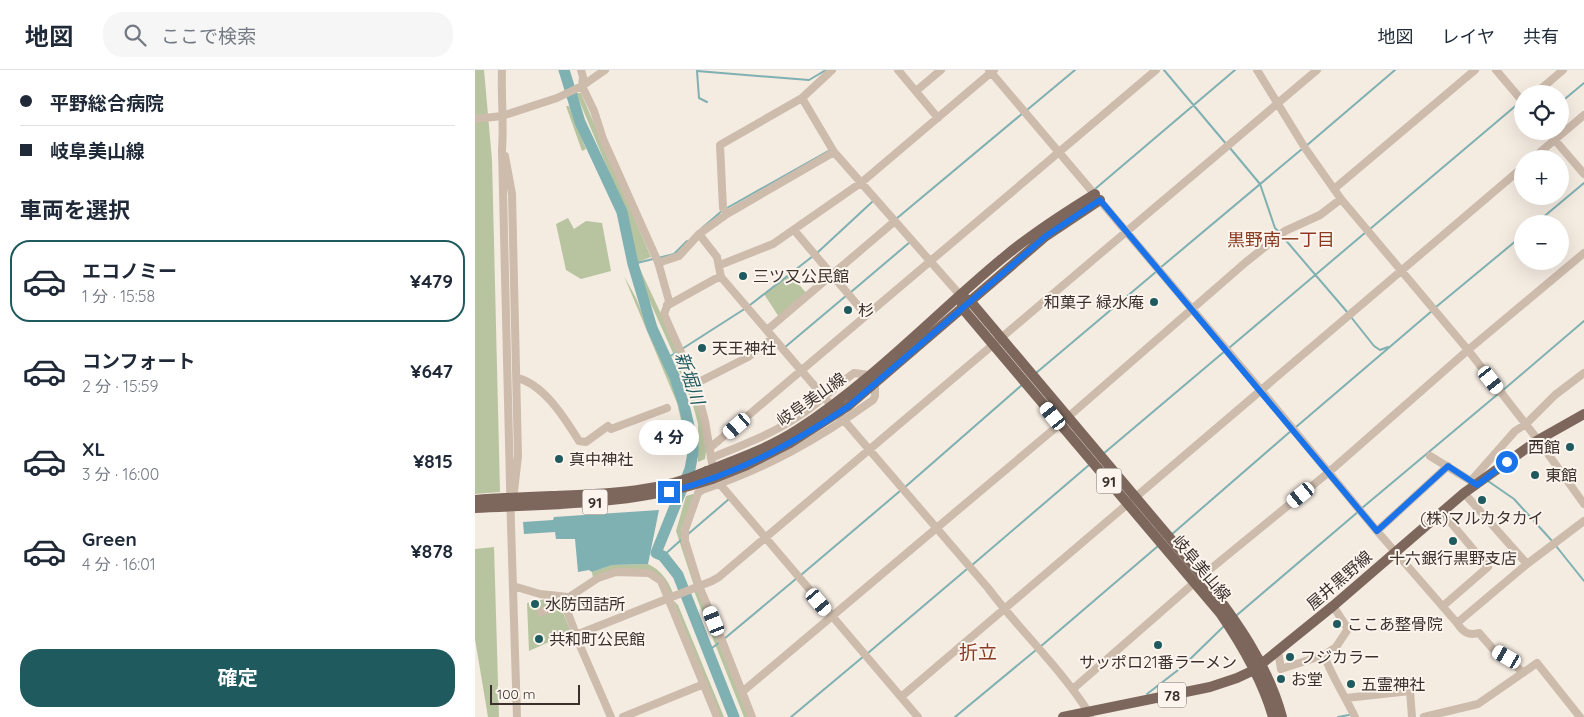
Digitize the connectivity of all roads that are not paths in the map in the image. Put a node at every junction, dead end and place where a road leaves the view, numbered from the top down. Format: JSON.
{"nodes":[{"id":1,"x":502,"y":70,"type":"edge"},
{"id":2,"x":581,"y":70,"type":"edge"},
{"id":3,"x":605,"y":70,"type":"edge"},
{"id":4,"x":832,"y":70,"type":"edge"},
{"id":5,"x":898,"y":70,"type":"edge"},
{"id":6,"x":941,"y":70,"type":"edge"},
{"id":7,"x":1156,"y":70,"type":"edge"},
{"id":8,"x":1257,"y":70,"type":"edge"},
{"id":9,"x":1317,"y":70,"type":"edge"},
{"id":10,"x":1475,"y":70,"type":"edge"},
{"id":11,"x":1495,"y":70,"type":"edge"},
{"id":12,"x":1563,"y":70,"type":"edge"},
{"id":13,"x":991,"y":71,"type":"edge"},
{"id":14,"x":1546,"y":85,"type":"edge"},
{"id":15,"x":580,"y":87,"type":"junction"},
{"id":16,"x":916,"y":92,"type":"junction"},
{"id":17,"x":1514,"y":92,"type":"edge"},
{"id":18,"x":802,"y":98,"type":"junction"},
{"id":19,"x":1277,"y":103,"type":"junction"},
{"id":20,"x":1584,"y":115,"type":"edge"},
{"id":21,"x":499,"y":116,"type":"junction"},
{"id":22,"x":938,"y":118,"type":"junction"},
{"id":23,"x":475,"y":119,"type":"edge"},
{"id":24,"x":1569,"y":128,"type":"edge"},
{"id":25,"x":1555,"y":140,"type":"joint"},
{"id":26,"x":502,"y":150,"type":"junction"},
{"id":27,"x":1543,"y":150,"type":"edge"},
{"id":28,"x":834,"y":152,"type":"junction"},
{"id":29,"x":1060,"y":152,"type":"junction"},
{"id":30,"x":1584,"y":174,"type":"edge"},
{"id":31,"x":1514,"y":175,"type":"edge"},
{"id":32,"x":862,"y":182,"type":"junction"},
{"id":33,"x":1334,"y":190,"type":"junction"},
{"id":34,"x":1098,"y":197,"type":"junction"},
{"id":35,"x":1341,"y":199,"type":"junction"},
{"id":36,"x":727,"y":214,"type":"junction"},
{"id":37,"x":895,"y":221,"type":"junction"},
{"id":38,"x":794,"y":230,"type":"junction"},
{"id":39,"x":1127,"y":232,"type":"junction"},
{"id":40,"x":699,"y":234,"type":"junction"},
{"id":41,"x":1584,"y":253,"type":"edge"},
{"id":42,"x":930,"y":262,"type":"junction"},
{"id":43,"x":658,"y":264,"type":"junction"},
{"id":44,"x":719,"y":264,"type":"junction"},
{"id":45,"x":1400,"y":270,"type":"junction"},
{"id":46,"x":832,"y":275,"type":"junction"},
{"id":47,"x":721,"y":277,"type":"junction"},
{"id":48,"x":960,"y":295,"type":"junction"},
{"id":49,"x":667,"y":304,"type":"junction"},
{"id":50,"x":967,"y":306,"type":"junction"},
{"id":51,"x":1191,"y":309,"type":"junction"},
{"id":52,"x":866,"y":315,"type":"junction"},
{"id":53,"x":767,"y":330,"type":"junction"},
{"id":54,"x":773,"y":338,"type":"junction"},
{"id":55,"x":998,"y":341,"type":"junction"},
{"id":56,"x":1468,"y":350,"type":"junction"},
{"id":57,"x":801,"y":372,"type":"junction"},
{"id":58,"x":1584,"y":373,"type":"edge"},
{"id":59,"x":517,"y":378,"type":"junction"},
{"id":60,"x":872,"y":380,"type":"junction"},
{"id":61,"x":695,"y":384,"type":"junction"},
{"id":62,"x":1260,"y":389,"type":"junction"},
{"id":63,"x":667,"y":408,"type":"dead end"},
{"id":64,"x":835,"y":409,"type":"junction"},
{"id":65,"x":1584,"y":414,"type":"edge"},
{"id":66,"x":1064,"y":421,"type":"junction"},
{"id":67,"x":1526,"y":424,"type":"junction"},
{"id":68,"x":1538,"y":440,"type":"junction"},
{"id":69,"x":711,"y":448,"type":"junction"},
{"id":70,"x":869,"y":450,"type":"junction"},
{"id":71,"x":1430,"y":456,"type":"dead end"},
{"id":72,"x":1448,"y":466,"type":"junction"},
{"id":73,"x":1329,"y":472,"type":"junction"},
{"id":74,"x":713,"y":473,"type":"junction"},
{"id":75,"x":1474,"y":483,"type":"junction"},
{"id":76,"x":514,"y":493,"type":"dead end"},
{"id":77,"x":1464,"y":493,"type":"junction"},
{"id":78,"x":475,"y":500,"type":"edge"},
{"id":79,"x":1131,"y":500,"type":"junction"},
{"id":80,"x":1584,"y":504,"type":"edge"},
{"id":81,"x":475,"y":508,"type":"edge"},
{"id":82,"x":1442,"y":512,"type":"junction"},
{"id":83,"x":1584,"y":521,"type":"edge"},
{"id":84,"x":937,"y":529,"type":"junction"},
{"id":85,"x":1377,"y":531,"type":"junction"},
{"id":86,"x":766,"y":538,"type":"junction"},
{"id":87,"x":1395,"y":551,"type":"junction"},
{"id":88,"x":1527,"y":564,"type":"junction"},
{"id":89,"x":1198,"y":579,"type":"junction"},
{"id":90,"x":513,"y":586,"type":"junction"},
{"id":91,"x":698,"y":587,"type":"junction"},
{"id":92,"x":670,"y":597,"type":"junction"},
{"id":93,"x":566,"y":598,"type":"junction"},
{"id":94,"x":1333,"y":606,"type":"junction"},
{"id":95,"x":1443,"y":606,"type":"junction"},
{"id":96,"x":1003,"y":608,"type":"junction"},
{"id":97,"x":541,"y":612,"type":"dead end"},
{"id":98,"x":831,"y":616,"type":"junction"},
{"id":99,"x":1457,"y":623,"type":"junction"},
{"id":100,"x":576,"y":635,"type":"junction"},
{"id":101,"x":1278,"y":651,"type":"junction"},
{"id":102,"x":1324,"y":655,"type":"junction"},
{"id":103,"x":1257,"y":667,"type":"junction"},
{"id":104,"x":1523,"y":673,"type":"junction"},
{"id":105,"x":704,"y":684,"type":"junction"},
{"id":106,"x":1074,"y":688,"type":"junction"},
{"id":107,"x":742,"y":692,"type":"junction"},
{"id":108,"x":901,"y":697,"type":"junction"},
{"id":109,"x":1346,"y":698,"type":"junction"},
{"id":110,"x":1089,"y":715,"type":"edge"},
{"id":111,"x":517,"y":717,"type":"edge"},
{"id":112,"x":611,"y":717,"type":"edge"},
{"id":113,"x":623,"y":717,"type":"edge"},
{"id":114,"x":717,"y":717,"type":"edge"},
{"id":115,"x":752,"y":717,"type":"edge"},
{"id":116,"x":918,"y":717,"type":"edge"},
{"id":117,"x":1063,"y":717,"type":"edge"},
{"id":118,"x":1273,"y":717,"type":"edge"},
{"id":119,"x":1282,"y":717,"type":"edge"},
{"id":120,"x":1355,"y":717,"type":"edge"},
{"id":121,"x":1412,"y":717,"type":"edge"},
{"id":122,"x":1424,"y":717,"type":"edge"},
{"id":123,"x":1580,"y":717,"type":"edge"}],
"edges":[{"from":1,"to":21,"type":"street"},
{"from":2,"to":15,"type":"street"},
{"from":3,"to":15,"type":"street"},
{"from":4,"to":18,"type":"street"},
{"from":5,"to":16,"type":"street"},
{"from":6,"to":16,"type":"street"},
{"from":7,"to":29,"type":"street"},
{"from":8,"to":19,"type":"street"},
{"from":9,"to":19,"type":"street"},
{"from":10,"to":33,"type":"street"},
{"from":11,"to":17,"type":"street"},
{"from":12,"to":14,"type":"street"},
{"from":13,"to":22,"type":"street"},
{"from":13,"to":29,"type":"street"},
{"from":15,"to":21,"type":"street"},
{"from":15,"to":43,"type":"street"},
{"from":16,"to":22,"type":"street"},
{"from":18,"to":28,"type":"street"},
{"from":18,"to":36,"type":"street"},
{"from":19,"to":33,"type":"street"},
{"from":19,"to":39,"type":"street"},
{"from":20,"to":24,"type":"street"},
{"from":21,"to":23,"type":"street"},
{"from":21,"to":26,"type":"street"},
{"from":22,"to":32,"type":"street"},
{"from":25,"to":27,"type":"street"},
{"from":25,"to":30,"type":"street"},
{"from":26,"to":59,"type":"street"},
{"from":26,"to":90,"type":"street"},
{"from":28,"to":32,"type":"street"},
{"from":28,"to":36,"type":"street"},
{"from":29,"to":34,"type":"street"},
{"from":29,"to":42,"type":"street"},
{"from":31,"to":45,"type":"street"},
{"from":32,"to":37,"type":"street"},
{"from":32,"to":38,"type":"street"},
{"from":33,"to":35,"type":"street"},
{"from":34,"to":39,"type":"street"},
{"from":34,"to":48,"type":"main road","name":"岐阜美山線","number":"91"},
{"from":34,"to":50,"type":"main road","name":"岐阜美山線","number":"91"},
{"from":35,"to":45,"type":"street"},
{"from":35,"to":51,"type":"street"},
{"from":36,"to":40,"type":"street"},
{"from":37,"to":42,"type":"street"},
{"from":37,"to":46,"type":"street"},
{"from":38,"to":44,"type":"street"},
{"from":38,"to":46,"type":"street"},
{"from":39,"to":51,"type":"street"},
{"from":39,"to":55,"type":"street"},
{"from":40,"to":43,"type":"street"},
{"from":40,"to":44,"type":"street"},
{"from":41,"to":56,"type":"street"},
{"from":42,"to":48,"type":"street"},
{"from":42,"to":52,"type":"street"},
{"from":43,"to":49,"type":"street"},
{"from":44,"to":47,"type":"street"},
{"from":45,"to":56,"type":"street"},
{"from":45,"to":62,"type":"street"},
{"from":46,"to":52,"type":"street"},
{"from":46,"to":53,"type":"street"},
{"from":47,"to":49,"type":"street"},
{"from":47,"to":53,"type":"street"},
{"from":48,"to":50,"type":"main road","name":"岐阜美山線","number":"91"},
{"from":48,"to":60,"type":"main road","name":"岐阜美山線","number":"91"},
{"from":49,"to":61,"type":"street"},
{"from":50,"to":55,"type":"main road","name":"岐阜美山線","number":"91"},
{"from":50,"to":60,"type":"main road","name":"岐阜美山線","number":"91"},
{"from":51,"to":62,"type":"street"},
{"from":51,"to":66,"type":"street"},
{"from":52,"to":57,"type":"street"},
{"from":53,"to":54,"type":"street"},
{"from":54,"to":57,"type":"street"},
{"from":54,"to":61,"type":"street"},
{"from":55,"to":66,"type":"main road","name":"岐阜美山線","number":"91"},
{"from":55,"to":70,"type":"street"},
{"from":56,"to":67,"type":"street"},
{"from":56,"to":73,"type":"street"},
{"from":57,"to":64,"type":"street"},
{"from":57,"to":69,"type":"street"},
{"from":58,"to":67,"type":"street"},
{"from":59,"to":63,"type":"street"},
{"from":59,"to":76,"type":"street"},
{"from":60,"to":64,"type":"main road","name":"岐阜美山線","number":"91"},
{"from":60,"to":64,"type":"street"},
{"from":61,"to":69,"type":"street"},
{"from":62,"to":73,"type":"street"},
{"from":62,"to":79,"type":"street"},
{"from":64,"to":70,"type":"street"},
{"from":64,"to":74,"type":"main road","name":"岐阜美山線","number":"91"},
{"from":64,"to":74,"type":"street"},
{"from":64,"to":74,"type":"street"},
{"from":65,"to":68,"type":"main road","name":"屋井黒野線"},
{"from":66,"to":79,"type":"main road","name":"岐阜美山線","number":"91"},
{"from":66,"to":84,"type":"street"},
{"from":67,"to":68,"type":"street"},
{"from":67,"to":75,"type":"street"},
{"from":68,"to":75,"type":"main road","name":"屋井黒野線"},
{"from":68,"to":80,"type":"street"},
{"from":69,"to":74,"type":"street"},
{"from":70,"to":84,"type":"street"},
{"from":70,"to":86,"type":"street"},
{"from":71,"to":72,"type":"street"},
{"from":72,"to":75,"type":"street"},
{"from":72,"to":85,"type":"street"},
{"from":73,"to":85,"type":"street"},
{"from":73,"to":89,"type":"street"},
{"from":74,"to":78,"type":"main road","name":"岐阜美山線","number":"91","bridge":true},
{"from":74,"to":81,"type":"main road","name":"岐阜美山線","number":"91","bridge":true},
{"from":74,"to":86,"type":"street"},
{"from":74,"to":91,"type":"street"},
{"from":75,"to":77,"type":"main road","name":"屋井黒野線"},
{"from":77,"to":82,"type":"main road","name":"屋井黒野線"},
{"from":77,"to":88,"type":"street"},
{"from":79,"to":89,"type":"main road","name":"岐阜美山線","number":"91"},
{"from":79,"to":96,"type":"street"},
{"from":82,"to":87,"type":"main road","name":"屋井黒野線"},
{"from":82,"to":95,"type":"street"},
{"from":83,"to":88,"type":"street"},
{"from":84,"to":96,"type":"street"},
{"from":84,"to":98,"type":"street"},
{"from":85,"to":87,"type":"street"},
{"from":86,"to":91,"type":"street"},
{"from":86,"to":98,"type":"street"},
{"from":87,"to":94,"type":"main road","name":"屋井黒野線"},
{"from":87,"to":95,"type":"street"},
{"from":88,"to":99,"type":"street"},
{"from":89,"to":103,"type":"main road","name":"岐阜美山線","number":"91"},
{"from":89,"to":106,"type":"street"},
{"from":90,"to":93,"type":"street"},
{"from":90,"to":111,"type":"street"},
{"from":91,"to":92,"type":"street"},
{"from":91,"to":107,"type":"street"},
{"from":92,"to":93,"type":"street"},
{"from":92,"to":100,"type":"street"},
{"from":92,"to":105,"type":"street"},
{"from":93,"to":97,"type":"street"},
{"from":93,"to":100,"type":"street"},
{"from":94,"to":101,"type":"main road","name":"屋井黒野線"},
{"from":94,"to":102,"type":"street"},
{"from":95,"to":99,"type":"street"},
{"from":96,"to":106,"type":"street"},
{"from":96,"to":108,"type":"street"},
{"from":98,"to":107,"type":"street"},
{"from":98,"to":108,"type":"street"},
{"from":99,"to":104,"type":"street"},
{"from":100,"to":112,"type":"street"},
{"from":101,"to":102,"type":"street"},
{"from":101,"to":103,"type":"main road","name":"屋井黒野線"},
{"from":102,"to":109,"type":"street"},
{"from":103,"to":110,"type":"main road","number":"78"},
{"from":103,"to":118,"type":"main road"},
{"from":103,"to":119,"type":"main road"},
{"from":104,"to":122,"type":"street"},
{"from":104,"to":123,"type":"street"},
{"from":105,"to":113,"type":"street"},
{"from":105,"to":114,"type":"street"},
{"from":106,"to":110,"type":"street"},
{"from":107,"to":115,"type":"street"},
{"from":108,"to":116,"type":"street"},
{"from":109,"to":120,"type":"street"},
{"from":109,"to":121,"type":"street"},
{"from":110,"to":117,"type":"main road","number":"78"}]}
